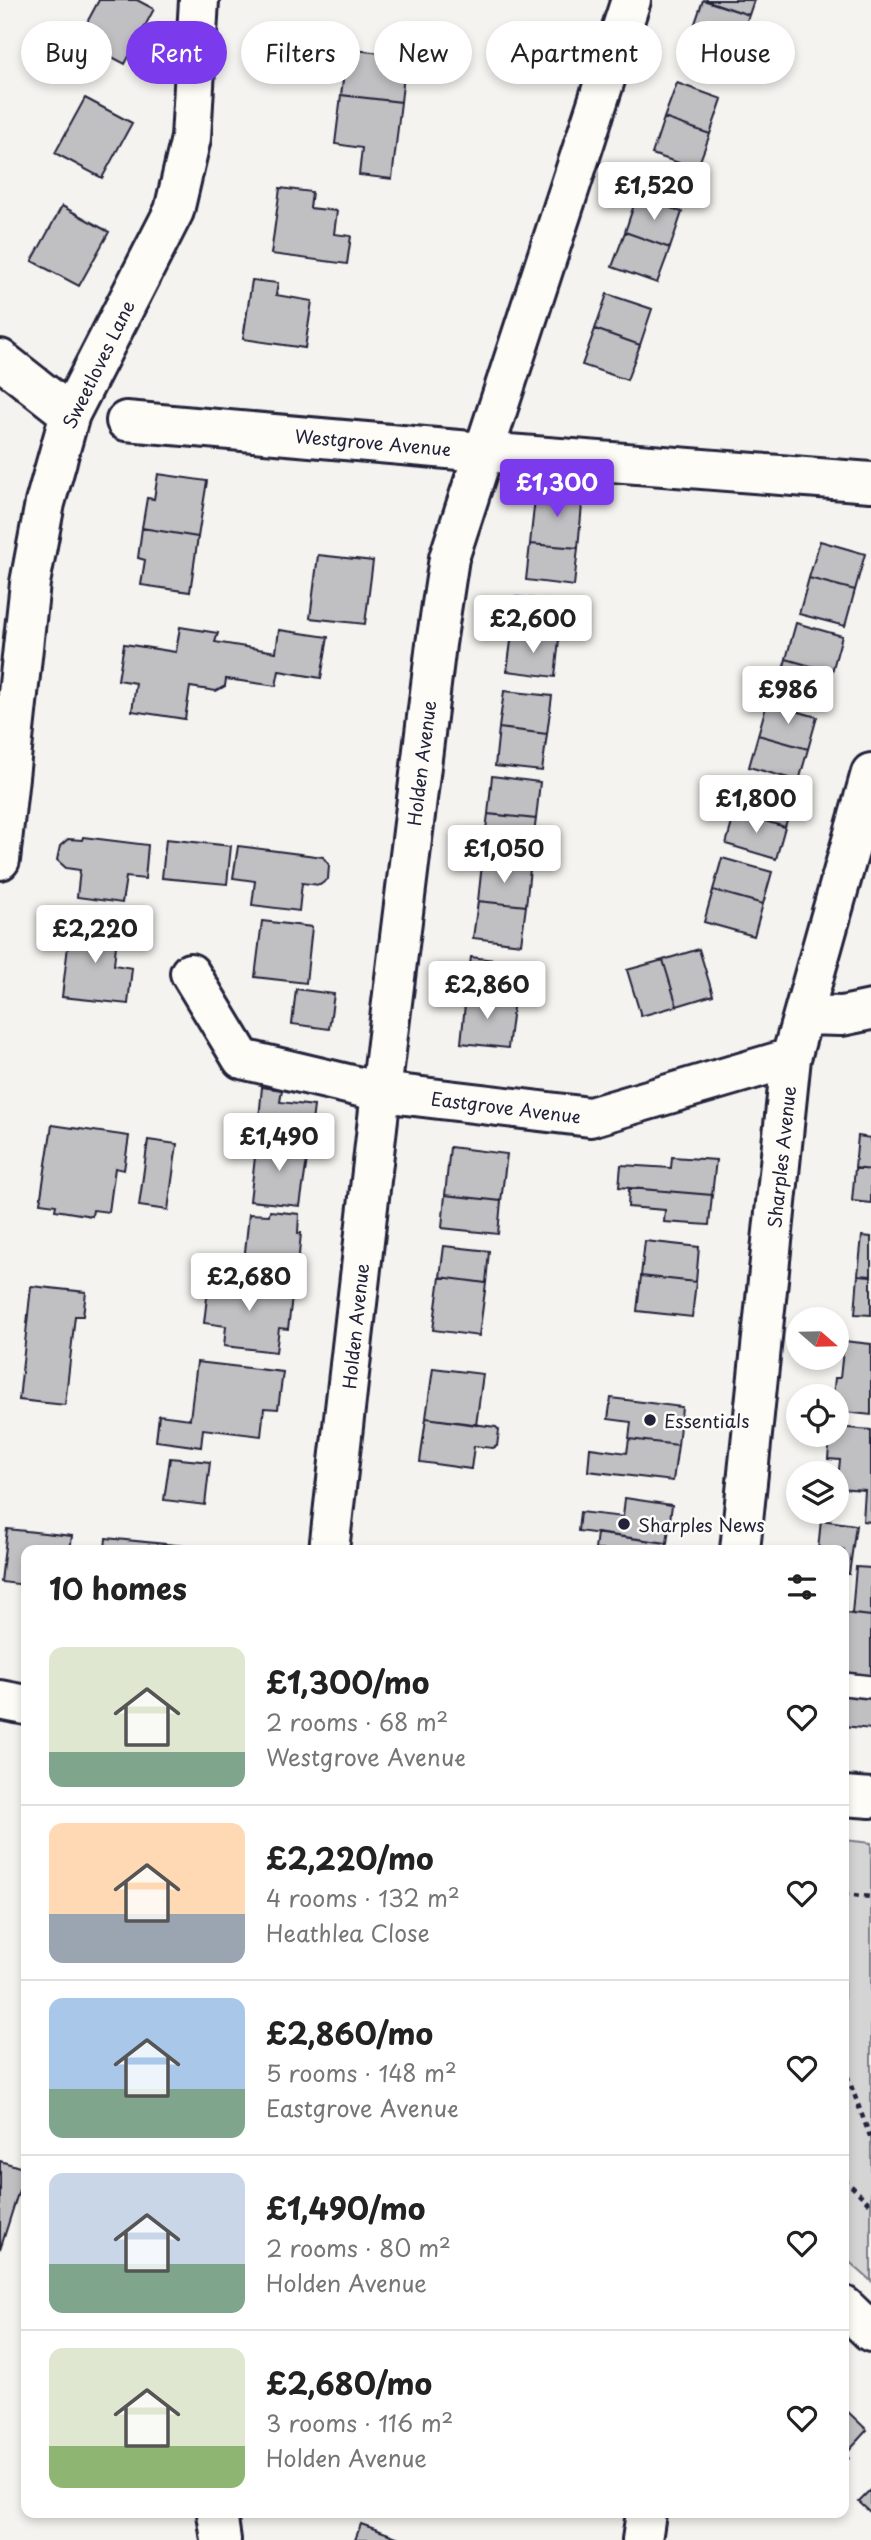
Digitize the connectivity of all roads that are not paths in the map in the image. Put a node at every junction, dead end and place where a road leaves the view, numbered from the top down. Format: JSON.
{"nodes":[{"id":1,"x":199,"y":0,"type":"edge"},
{"id":2,"x":631,"y":0,"type":"edge"},
{"id":3,"x":0,"y":359,"type":"edge"},
{"id":4,"x":70,"y":414,"type":"junction"},
{"id":5,"x":126,"y":421,"type":"dead end"},
{"id":6,"x":482,"y":452,"type":"junction"},
{"id":7,"x":871,"y":482,"type":"edge"},
{"id":8,"x":871,"y":773,"type":"edge"},
{"id":9,"x":0,"y":860,"type":"edge"},
{"id":10,"x":190,"y":973,"type":"dead end"},
{"id":11,"x":871,"y":1010,"type":"edge"},
{"id":12,"x":803,"y":1015,"type":"junction"},
{"id":13,"x":792,"y":1058,"type":"junction"},
{"id":14,"x":381,"y":1092,"type":"junction"},
{"id":15,"x":330,"y":1545,"type":"edge"},
{"id":16,"x":741,"y":1545,"type":"edge"},
{"id":17,"x":849,"y":1685,"type":"edge"},
{"id":18,"x":871,"y":1687,"type":"edge"},
{"id":19,"x":0,"y":1700,"type":"edge"},
{"id":20,"x":21,"y":1704,"type":"edge"},
{"id":21,"x":849,"y":1796,"type":"edge"},
{"id":22,"x":871,"y":1798,"type":"edge"},
{"id":23,"x":849,"y":2311,"type":"edge"},
{"id":24,"x":871,"y":2332,"type":"edge"},
{"id":25,"x":218,"y":2518,"type":"edge"},
{"id":26,"x":645,"y":2518,"type":"edge"},
{"id":27,"x":221,"y":2540,"type":"edge"},
{"id":28,"x":642,"y":2540,"type":"edge"}],
"edges":[{"from":1,"to":4,"type":"main road","name":"Sweetloves Lane"},
{"from":2,"to":6,"type":"main road","name":"Holden Avenue"},
{"from":3,"to":4,"type":"main road"},
{"from":4,"to":9,"type":"main road","name":"Sweetloves Lane"},
{"from":5,"to":6,"type":"main road","name":"Westgrove Avenue"},
{"from":6,"to":7,"type":"main road","name":"Westgrove Avenue"},
{"from":6,"to":14,"type":"main road","name":"Holden Avenue"},
{"from":8,"to":12,"type":"main road","name":"Sharples Avenue"},
{"from":10,"to":14,"type":"main road","name":"Eastgrove Avenue"},
{"from":11,"to":12,"type":"main road"},
{"from":12,"to":13,"type":"main road","name":"Sharples Avenue"},
{"from":13,"to":14,"type":"main road","name":"Eastgrove Avenue"},
{"from":13,"to":16,"type":"main road","name":"Sharples Avenue"},
{"from":14,"to":15,"type":"main road","name":"Holden Avenue"},
{"from":17,"to":18,"type":"lane"},
{"from":19,"to":20,"type":"main road"},
{"from":21,"to":22,"type":"main road"},
{"from":23,"to":24,"type":"main road"},
{"from":25,"to":27,"type":"main road"},
{"from":26,"to":28,"type":"main road"}]}
